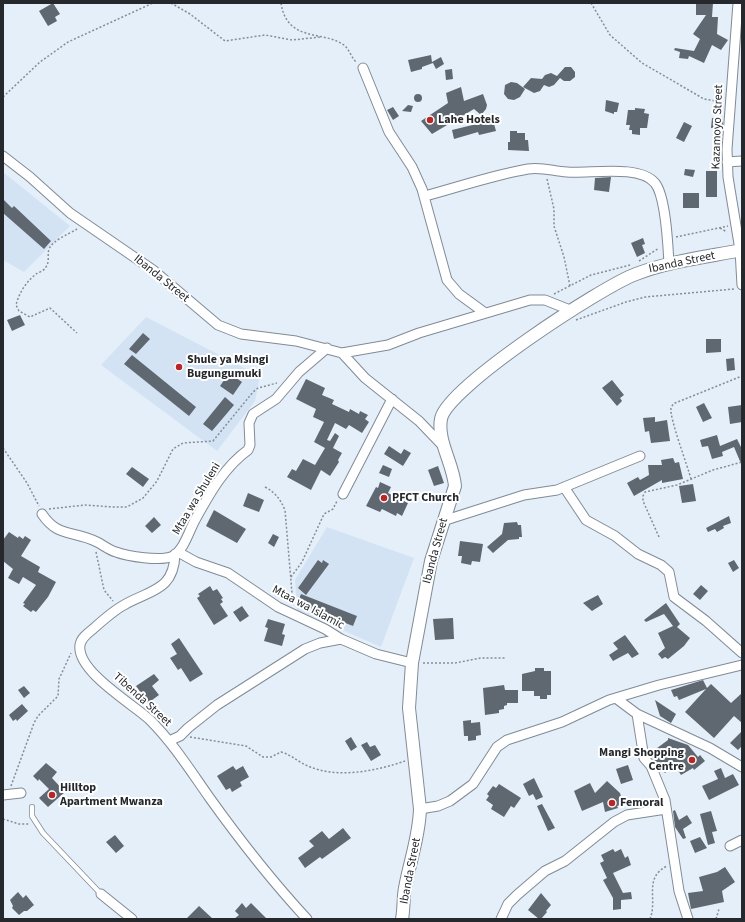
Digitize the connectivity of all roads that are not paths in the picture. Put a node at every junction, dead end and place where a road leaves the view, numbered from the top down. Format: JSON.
{"nodes":[{"id":1,"x":738,"y":3,"type":"edge"},
{"id":2,"x":363,"y":68,"type":"road end"},
{"id":3,"x":3,"y":156,"type":"edge"},
{"id":4,"x":742,"y":161,"type":"edge"},
{"id":5,"x":727,"y":162,"type":"junction"},
{"id":6,"x":425,"y":196,"type":"junction"},
{"id":7,"x":741,"y":250,"type":"edge"},
{"id":8,"x":669,"y":264,"type":"junction"},
{"id":9,"x":739,"y":287,"type":"edge"},
{"id":10,"x":485,"y":313,"type":"junction"},
{"id":11,"x":572,"y":315,"type":"junction"},
{"id":12,"x":326,"y":348,"type":"junction"},
{"id":13,"x":342,"y":353,"type":"junction"},
{"id":14,"x":392,"y":399,"type":"junction"},
{"id":15,"x":443,"y":446,"type":"junction"},
{"id":16,"x":640,"y":456,"type":"dead end"},
{"id":17,"x":564,"y":487,"type":"junction"},
{"id":18,"x":343,"y":494,"type":"road end"},
{"id":19,"x":42,"y":514,"type":"road end"},
{"id":20,"x":445,"y":518,"type":"junction"},
{"id":21,"x":177,"y":553,"type":"junction"},
{"id":22,"x":341,"y":639,"type":"junction"},
{"id":23,"x":742,"y":653,"type":"edge"},
{"id":24,"x":412,"y":663,"type":"junction"},
{"id":25,"x":742,"y":665,"type":"edge"},
{"id":26,"x":617,"y":699,"type":"junction"},
{"id":27,"x":637,"y":714,"type":"junction"},
{"id":28,"x":169,"y":741,"type":"junction"},
{"id":29,"x":742,"y":768,"type":"edge"},
{"id":30,"x":21,"y":793,"type":"dead end"},
{"id":31,"x":6,"y":795,"type":"edge"},
{"id":32,"x":32,"y":807,"type":"dead end"},
{"id":33,"x":420,"y":809,"type":"junction"},
{"id":34,"x":666,"y":809,"type":"junction"},
{"id":35,"x":742,"y":840,"type":"edge"},
{"id":36,"x":730,"y":846,"type":"dead end"},
{"id":37,"x":101,"y":894,"type":"joint"},
{"id":38,"x":132,"y":919,"type":"edge"},
{"id":39,"x":307,"y":919,"type":"edge"},
{"id":40,"x":402,"y":919,"type":"edge"},
{"id":41,"x":501,"y":919,"type":"edge"},
{"id":42,"x":688,"y":919,"type":"edge"}],
"edges":[{"from":1,"to":5,"type":"street","name":"Kazamoyo Street"},
{"from":2,"to":6,"type":"street"},
{"from":3,"to":12,"type":"street","name":"Ibanda Street"},
{"from":4,"to":5,"type":"street"},
{"from":5,"to":7,"type":"street","name":"Kazamoyo Street"},
{"from":6,"to":8,"type":"street"},
{"from":6,"to":10,"type":"street"},
{"from":7,"to":8,"type":"street","name":"Ibanda Street"},
{"from":7,"to":9,"type":"street","name":"Kazamoyo Street"},
{"from":8,"to":11,"type":"street","name":"Ibanda Street"},
{"from":10,"to":11,"type":"street"},
{"from":10,"to":13,"type":"street"},
{"from":11,"to":15,"type":"street","name":"Ibanda Street"},
{"from":12,"to":13,"type":"street","name":"Ibanda Street"},
{"from":12,"to":21,"type":"street","name":"Mtaa wa Shuleni"},
{"from":13,"to":14,"type":"street"},
{"from":14,"to":15,"type":"street"},
{"from":14,"to":18,"type":"street"},
{"from":15,"to":20,"type":"street","name":"Ibanda Street"},
{"from":16,"to":17,"type":"street"},
{"from":17,"to":20,"type":"street"},
{"from":17,"to":23,"type":"street"},
{"from":19,"to":21,"type":"street","name":"Mtaa wa Shuleni"},
{"from":20,"to":24,"type":"street","name":"Ibanda Street"},
{"from":21,"to":22,"type":"street","name":"Mtaa wa Islamic"},
{"from":21,"to":28,"type":"street","name":"Tibenda Street"},
{"from":22,"to":24,"type":"street","name":"Mtaa wa Islamic"},
{"from":22,"to":28,"type":"street"},
{"from":24,"to":33,"type":"street","name":"Ibanda Street"},
{"from":25,"to":26,"type":"street"},
{"from":26,"to":27,"type":"street"},
{"from":26,"to":33,"type":"street"},
{"from":27,"to":29,"type":"street"},
{"from":27,"to":34,"type":"street"},
{"from":28,"to":39,"type":"street","name":"Tibenda Street"},
{"from":30,"to":31,"type":"street"},
{"from":32,"to":37,"type":"lane"},
{"from":33,"to":40,"type":"street","name":"Ibanda Street"},
{"from":34,"to":41,"type":"street"},
{"from":34,"to":42,"type":"street"},
{"from":35,"to":36,"type":"street"},
{"from":37,"to":38,"type":"street"}]}
